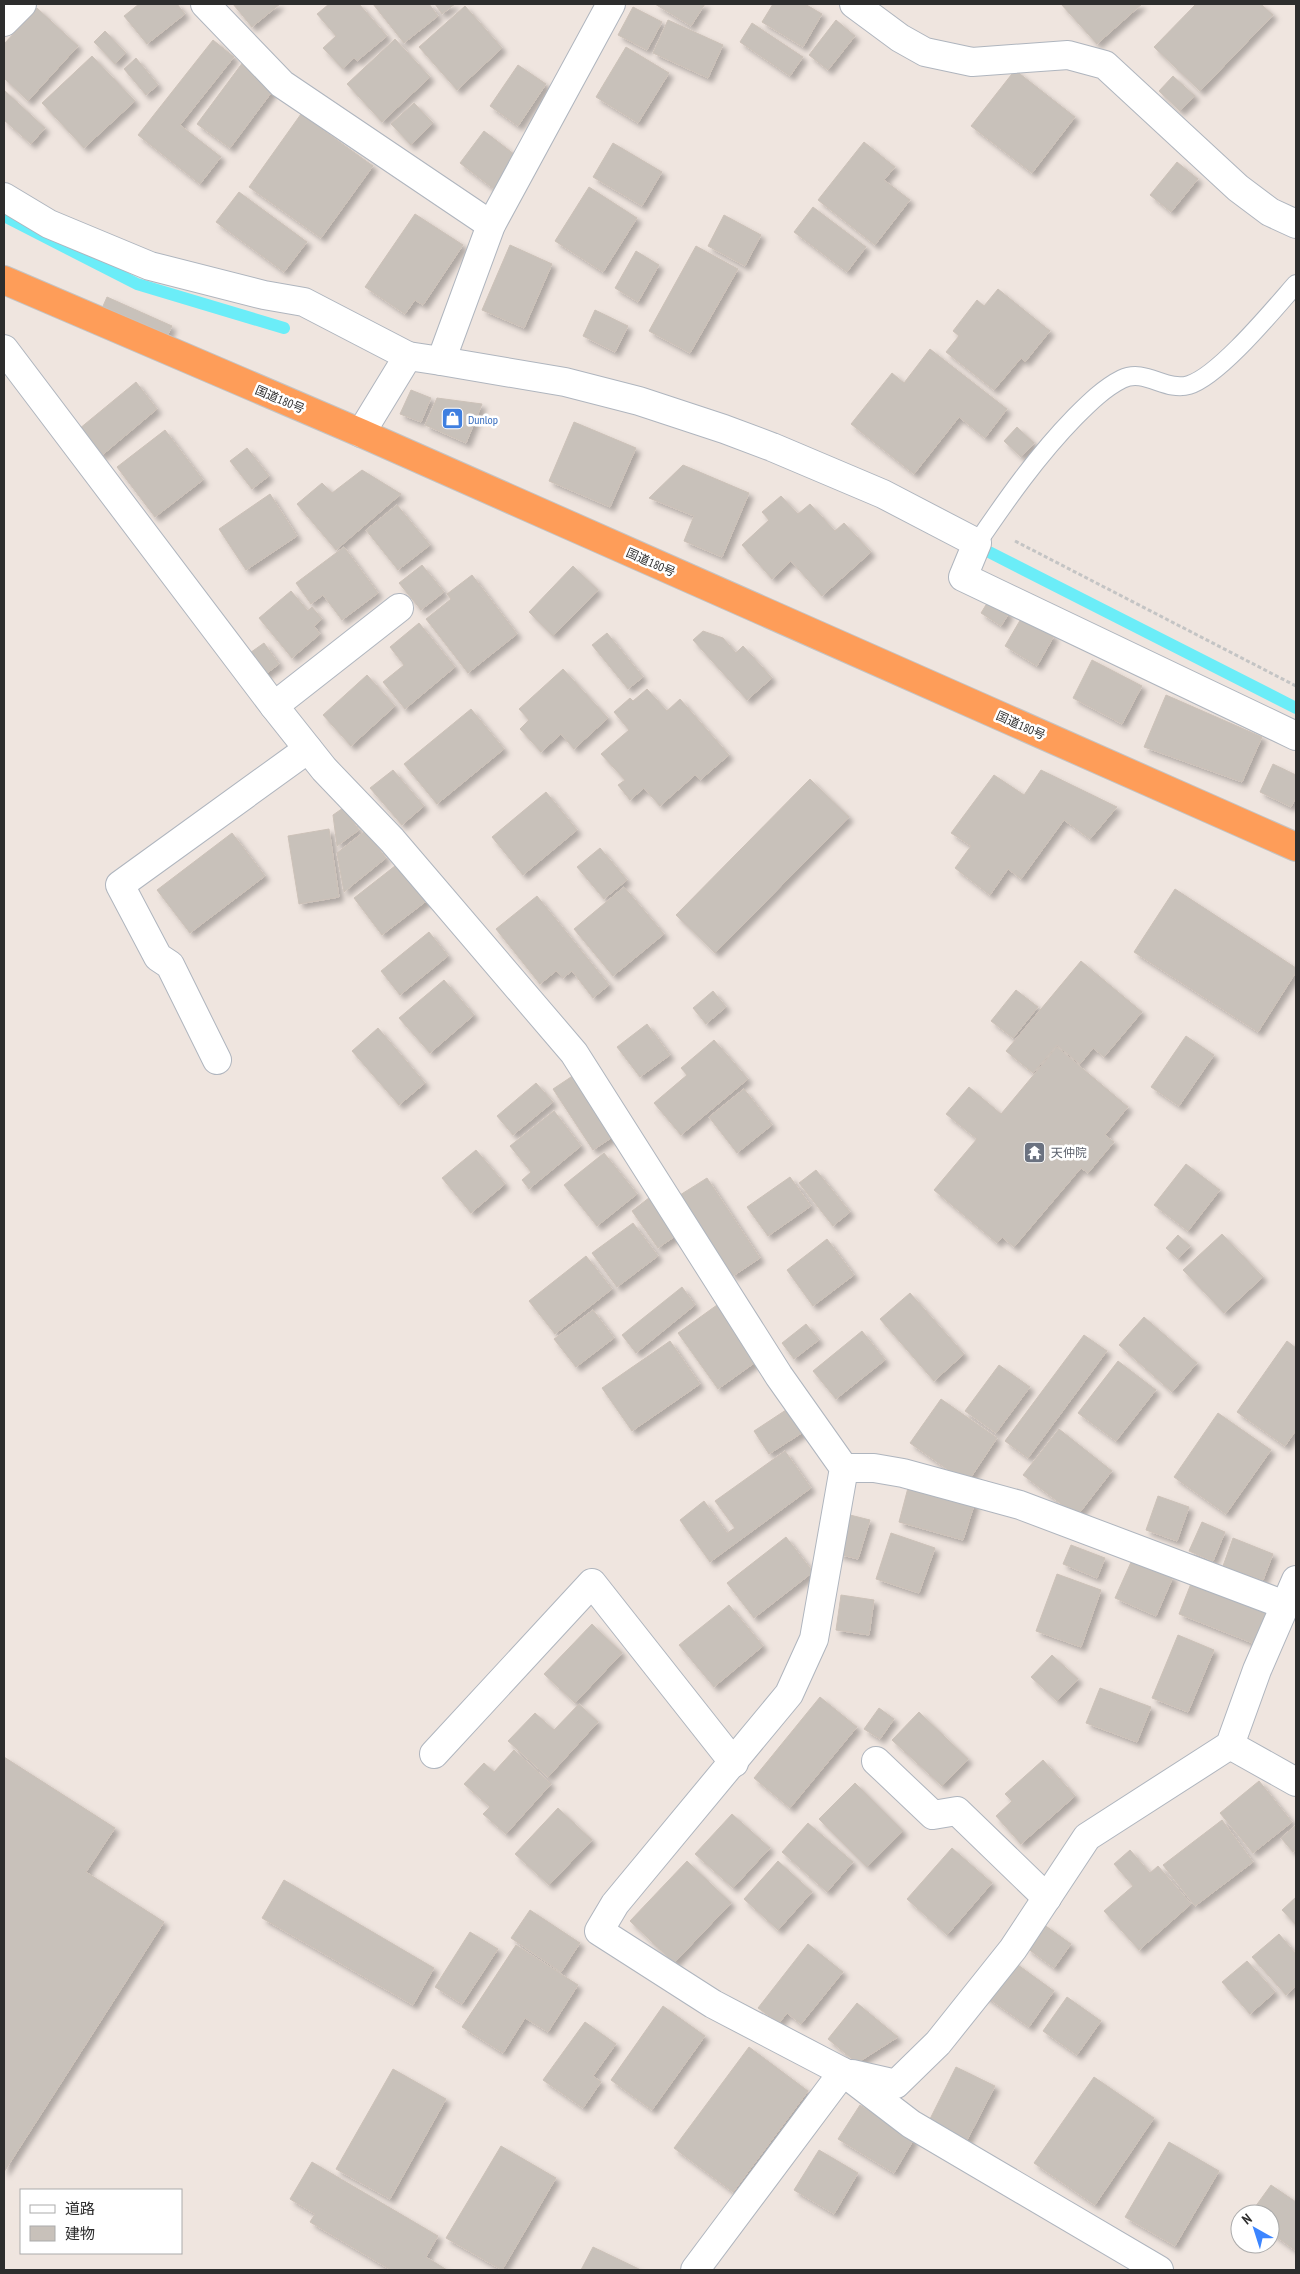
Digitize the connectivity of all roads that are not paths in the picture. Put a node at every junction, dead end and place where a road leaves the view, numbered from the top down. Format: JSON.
{"nodes":[{"id":1,"x":22,"y":4,"type":"edge"},
{"id":2,"x":205,"y":4,"type":"edge"},
{"id":3,"x":612,"y":4,"type":"edge"},
{"id":4,"x":854,"y":4,"type":"edge"},
{"id":5,"x":4,"y":22,"type":"edge"},
{"id":6,"x":4,"y":197,"type":"edge"},
{"id":7,"x":1296,"y":224,"type":"edge"},
{"id":8,"x":492,"y":225,"type":"junction"},
{"id":9,"x":4,"y":280,"type":"edge"},
{"id":10,"x":1296,"y":284,"type":"edge"},
{"id":11,"x":4,"y":349,"type":"edge"},
{"id":12,"x":408,"y":356,"type":"junction"},
{"id":13,"x":441,"y":361,"type":"junction"},
{"id":14,"x":361,"y":433,"type":"junction"},
{"id":15,"x":982,"y":535,"type":"junction"},
{"id":16,"x":399,"y":608,"type":"dead end"},
{"id":17,"x":274,"y":706,"type":"junction"},
{"id":18,"x":1296,"y":736,"type":"edge"},
{"id":19,"x":308,"y":749,"type":"junction"},
{"id":20,"x":1296,"y":847,"type":"edge"},
{"id":21,"x":217,"y":1060,"type":"dead end"},
{"id":22,"x":844,"y":1468,"type":"junction"},
{"id":23,"x":1296,"y":1580,"type":"edge"},
{"id":24,"x":1285,"y":1605,"type":"junction"},
{"id":25,"x":1230,"y":1744,"type":"junction"},
{"id":26,"x":434,"y":1754,"type":"dead end"},
{"id":27,"x":876,"y":1761,"type":"dead end"},
{"id":28,"x":734,"y":1763,"type":"junction"},
{"id":29,"x":1296,"y":1782,"type":"edge"},
{"id":30,"x":1047,"y":1898,"type":"junction"},
{"id":31,"x":843,"y":2072,"type":"junction"},
{"id":32,"x":695,"y":2270,"type":"edge"},
{"id":33,"x":1160,"y":2270,"type":"edge"}],
"edges":[{"from":1,"to":5,"type":"street"},
{"from":2,"to":8,"type":"street"},
{"from":3,"to":8,"type":"street"},
{"from":4,"to":7,"type":"street"},
{"from":6,"to":12,"type":"street"},
{"from":8,"to":13,"type":"street"},
{"from":9,"to":14,"type":"highway","name":"国道180号"},
{"from":10,"to":15,"type":"lane"},
{"from":11,"to":17,"type":"street"},
{"from":12,"to":13,"type":"street"},
{"from":12,"to":14,"type":"street"},
{"from":13,"to":15,"type":"street"},
{"from":14,"to":20,"type":"highway","name":"国道180号"},
{"from":15,"to":18,"type":"street"},
{"from":16,"to":17,"type":"street"},
{"from":17,"to":19,"type":"street"},
{"from":19,"to":21,"type":"street"},
{"from":19,"to":22,"type":"street"},
{"from":22,"to":24,"type":"street"},
{"from":22,"to":28,"type":"street"},
{"from":23,"to":24,"type":"street"},
{"from":24,"to":25,"type":"street"},
{"from":25,"to":29,"type":"street"},
{"from":25,"to":30,"type":"street"},
{"from":26,"to":28,"type":"street"},
{"from":27,"to":30,"type":"street"},
{"from":28,"to":31,"type":"street"},
{"from":30,"to":31,"type":"street"},
{"from":31,"to":32,"type":"street"},
{"from":31,"to":33,"type":"street"}]}
